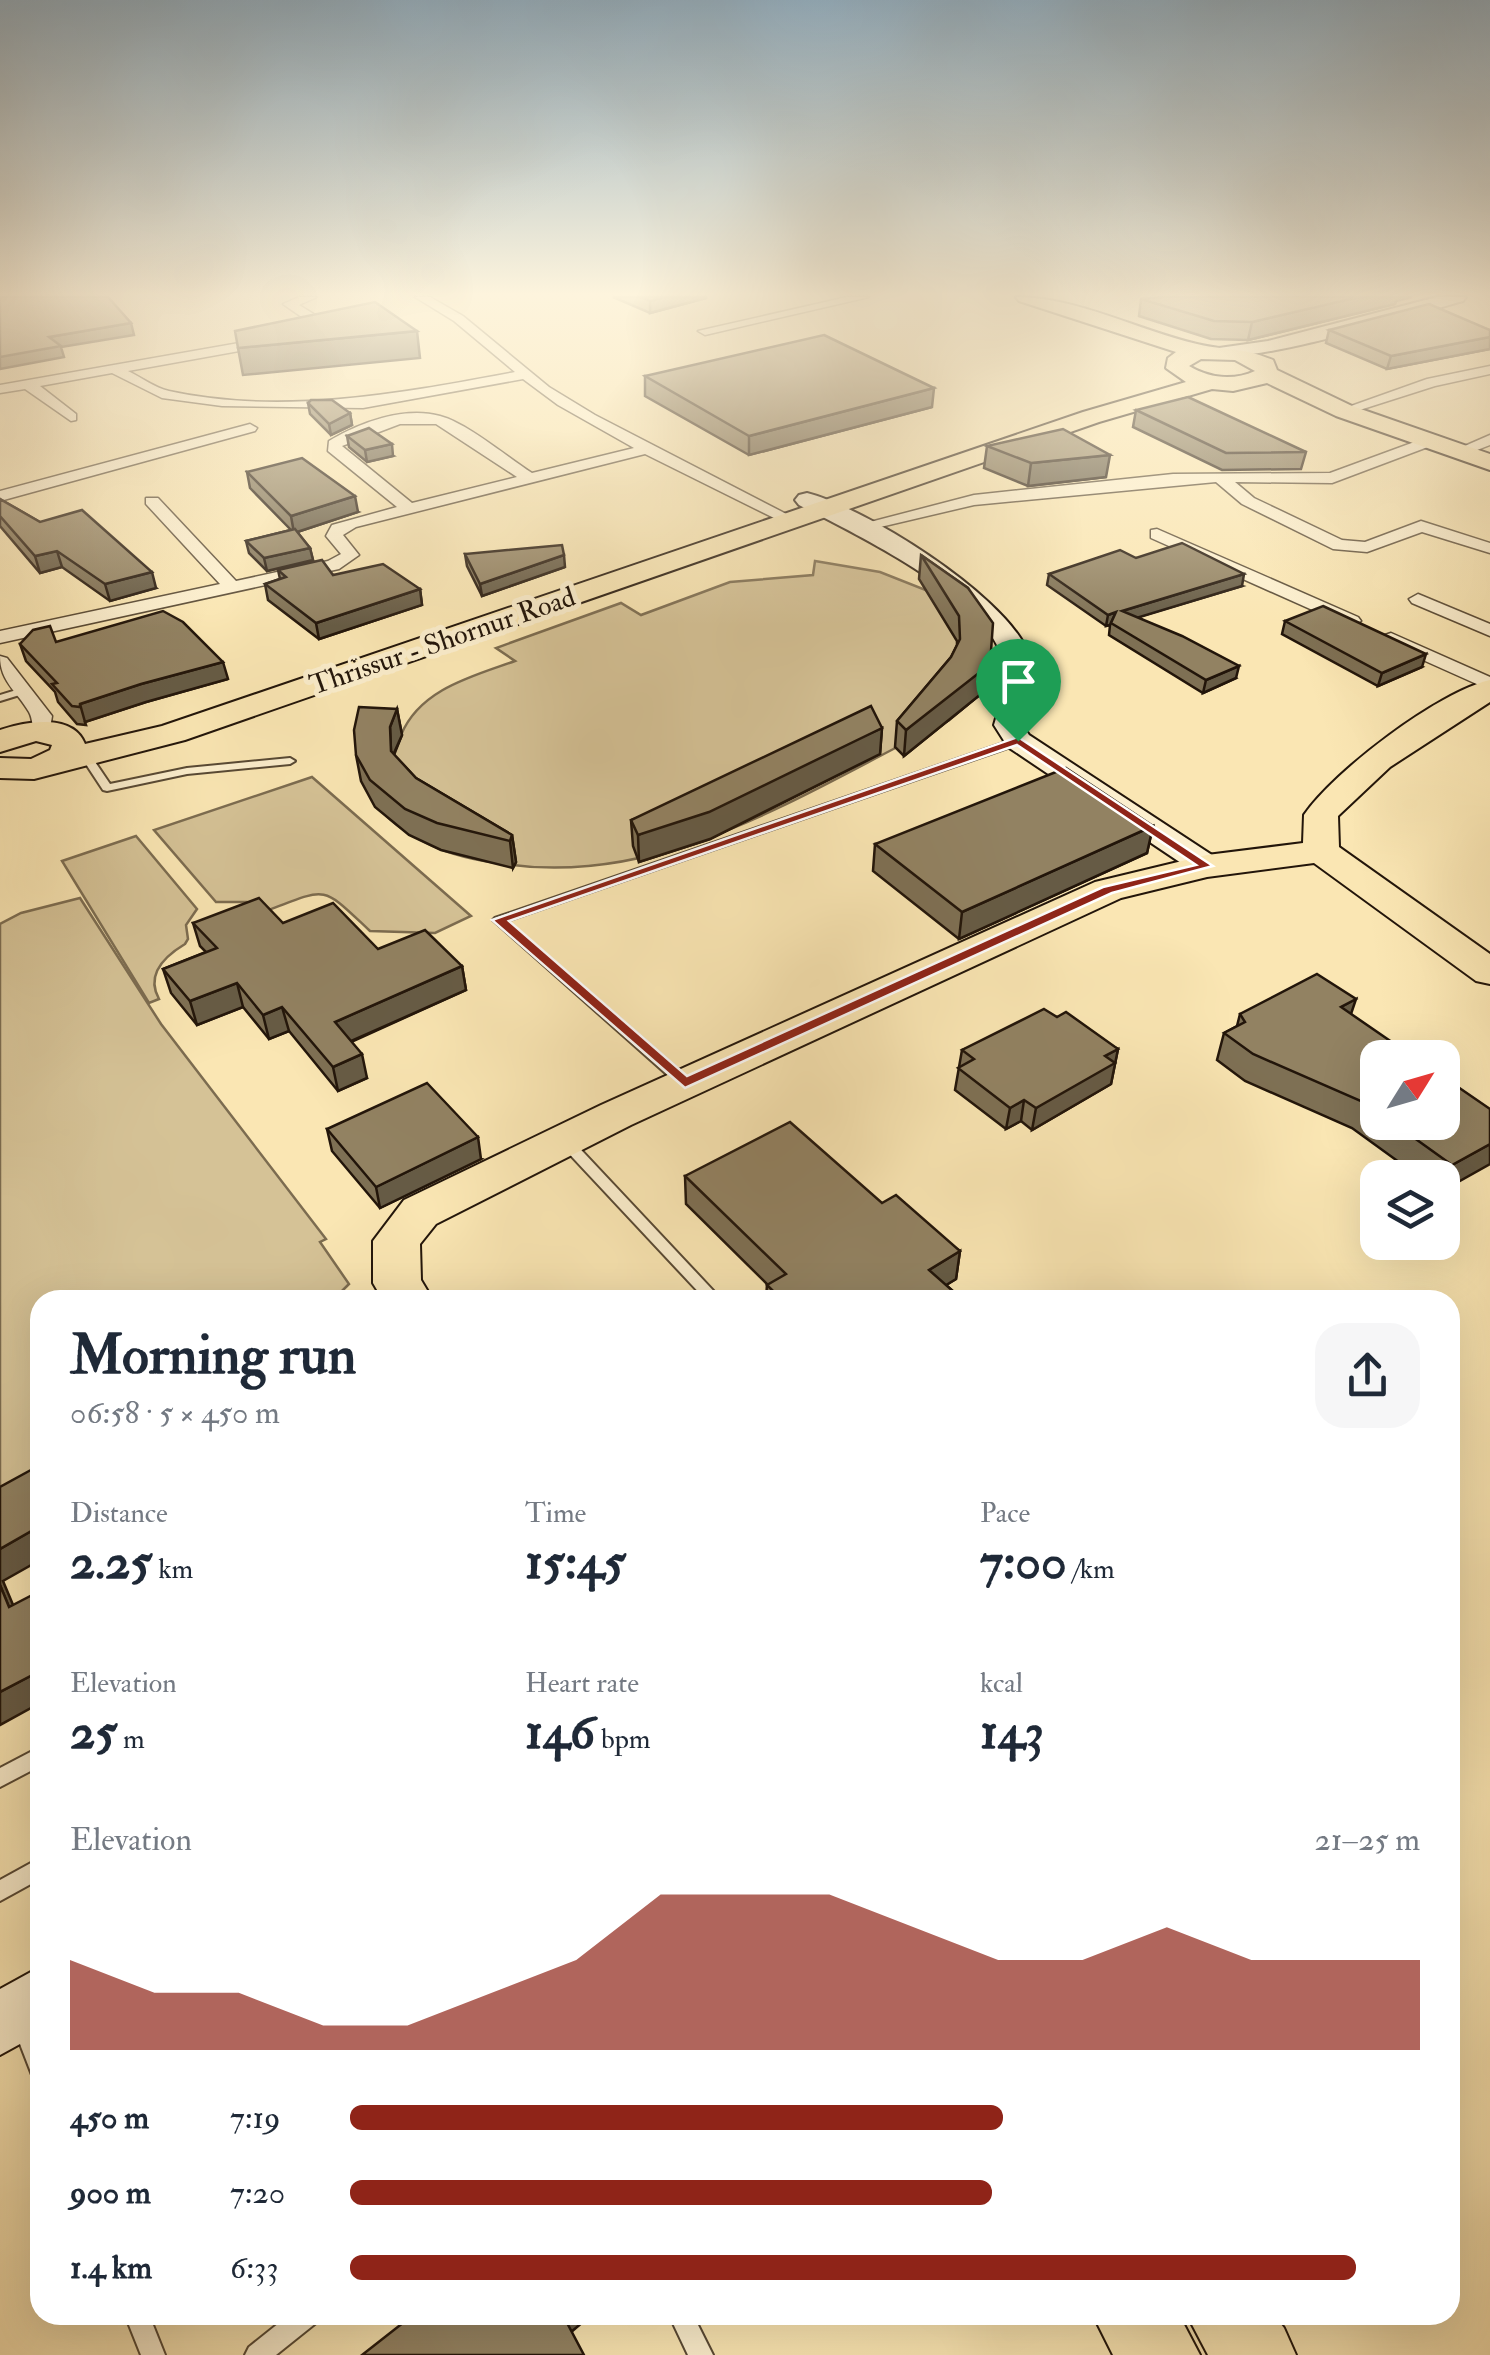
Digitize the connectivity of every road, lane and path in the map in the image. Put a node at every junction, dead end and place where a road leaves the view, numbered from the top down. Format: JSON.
{"nodes":[{"id":1,"x":59,"y":407,"type":"edge"},
{"id":2,"x":577,"y":407,"type":"edge"},
{"id":3,"x":1098,"y":407,"type":"edge"},
{"id":4,"x":1123,"y":407,"type":"edge"},
{"id":5,"x":1330,"y":407,"type":"edge"},
{"id":6,"x":1338,"y":407,"type":"edge"},
{"id":7,"x":1354,"y":407,"type":"edge"},
{"id":8,"x":1344,"y":410,"type":"junction"},
{"id":9,"x":72,"y":417,"type":"dead end"},
{"id":10,"x":1080,"y":417,"type":"junction"},
{"id":11,"x":250,"y":428,"type":"dead end"},
{"id":12,"x":1490,"y":440,"type":"edge"},
{"id":13,"x":1428,"y":442,"type":"junction"},
{"id":14,"x":648,"y":449,"type":"junction"},
{"id":15,"x":1459,"y":452,"type":"junction"},
{"id":16,"x":1490,"y":462,"type":"edge"},
{"id":17,"x":1220,"y":478,"type":"junction"},
{"id":18,"x":530,"y":479,"type":"junction"},
{"id":19,"x":0,"y":496,"type":"edge"},
{"id":20,"x":152,"y":501,"type":"dead end"},
{"id":21,"x":408,"y":508,"type":"junction"},
{"id":22,"x":798,"y":510,"type":"junction"},
{"id":23,"x":860,"y":527,"type":"junction"},
{"id":24,"x":1157,"y":534,"type":"dead end"},
{"id":25,"x":1490,"y":548,"type":"edge"},
{"id":26,"x":232,"y":587,"type":"junction"},
{"id":27,"x":1418,"y":599,"type":"dead end"},
{"id":28,"x":1490,"y":631,"type":"edge"},
{"id":29,"x":0,"y":637,"type":"edge"},
{"id":30,"x":0,"y":662,"type":"edge"},
{"id":31,"x":1490,"y":686,"type":"edge"},
{"id":32,"x":23,"y":691,"type":"junction"},
{"id":33,"x":0,"y":698,"type":"edge"},
{"id":34,"x":1018,"y":741,"type":"junction"},
{"id":35,"x":62,"y":746,"type":"junction"},
{"id":36,"x":290,"y":761,"type":"dead end"},
{"id":37,"x":1,"y":763,"type":"edge"},
{"id":38,"x":1322,"y":851,"type":"junction"},
{"id":39,"x":1206,"y":866,"type":"junction"},
{"id":40,"x":1490,"y":971,"type":"edge"},
{"id":41,"x":685,"y":1083,"type":"junction"},
{"id":42,"x":564,"y":1141,"type":"junction"},
{"id":43,"x":402,"y":1290,"type":"edge"},
{"id":44,"x":706,"y":1290,"type":"edge"},
{"id":45,"x":30,"y":1762,"type":"edge"},
{"id":46,"x":0,"y":1778,"type":"edge"},
{"id":47,"x":30,"y":1874,"type":"edge"},
{"id":48,"x":0,"y":1891,"type":"edge"},
{"id":49,"x":19,"y":2012,"type":"edge"},
{"id":50,"x":30,"y":2041,"type":"edge"},
{"id":51,"x":142,"y":2325,"type":"edge"},
{"id":52,"x":295,"y":2325,"type":"edge"},
{"id":53,"x":686,"y":2325,"type":"edge"},
{"id":54,"x":1139,"y":2325,"type":"edge"},
{"id":55,"x":1233,"y":2325,"type":"edge"},
{"id":56,"x":153,"y":2355,"type":"edge"},
{"id":57,"x":257,"y":2355,"type":"edge"},
{"id":58,"x":701,"y":2355,"type":"edge"},
{"id":59,"x":1162,"y":2355,"type":"edge"},
{"id":60,"x":1256,"y":2355,"type":"edge"}],
"edges":[{"from":1,"to":9,"type":"street"},
{"from":2,"to":14,"type":"street"},
{"from":3,"to":10,"type":"main road"},
{"from":4,"to":10,"type":"main road"},
{"from":5,"to":8,"type":"main road"},
{"from":6,"to":8,"type":"main road"},
{"from":7,"to":8,"type":"street"},
{"from":8,"to":13,"type":"main road"},
{"from":10,"to":22,"type":"main road","name":"Thrissur - Shornur Road"},
{"from":11,"to":19,"type":"street"},
{"from":12,"to":15,"type":"street"},
{"from":13,"to":15,"type":"main road"},
{"from":13,"to":17,"type":"street"},
{"from":14,"to":18,"type":"street"},
{"from":14,"to":22,"type":"street"},
{"from":15,"to":16,"type":"main road"},
{"from":17,"to":23,"type":"street"},
{"from":17,"to":25,"type":"street"},
{"from":18,"to":21,"type":"street"},
{"from":18,"to":21,"type":"street"},
{"from":20,"to":26,"type":"street"},
{"from":21,"to":26,"type":"street"},
{"from":22,"to":23,"type":"main road"},
{"from":22,"to":35,"type":"main road","name":"Thrissur - Shornur Road"},
{"from":23,"to":34,"type":"main road"},
{"from":24,"to":31,"type":"street"},
{"from":26,"to":29,"type":"street"},
{"from":27,"to":28,"type":"street"},
{"from":30,"to":32,"type":"street"},
{"from":31,"to":38,"type":"main road"},
{"from":32,"to":33,"type":"lane"},
{"from":32,"to":35,"type":"street"},
{"from":34,"to":39,"type":"main road"},
{"from":34,"to":41,"type":"lane"},
{"from":35,"to":36,"type":"lane"},
{"from":35,"to":37,"type":"main road","name":"Thrissur - Shornur Road"},
{"from":38,"to":39,"type":"main road"},
{"from":38,"to":40,"type":"main road"},
{"from":39,"to":41,"type":"main road"},
{"from":41,"to":42,"type":"main road"},
{"from":42,"to":43,"type":"main road"},
{"from":42,"to":44,"type":"lane"},
{"from":45,"to":46,"type":"lane"},
{"from":47,"to":48,"type":"lane"},
{"from":49,"to":50,"type":"lane"},
{"from":51,"to":56,"type":"lane"},
{"from":52,"to":57,"type":"lane"},
{"from":53,"to":58,"type":"lane"},
{"from":54,"to":59,"type":"main road"},
{"from":55,"to":60,"type":"main road"}]}
